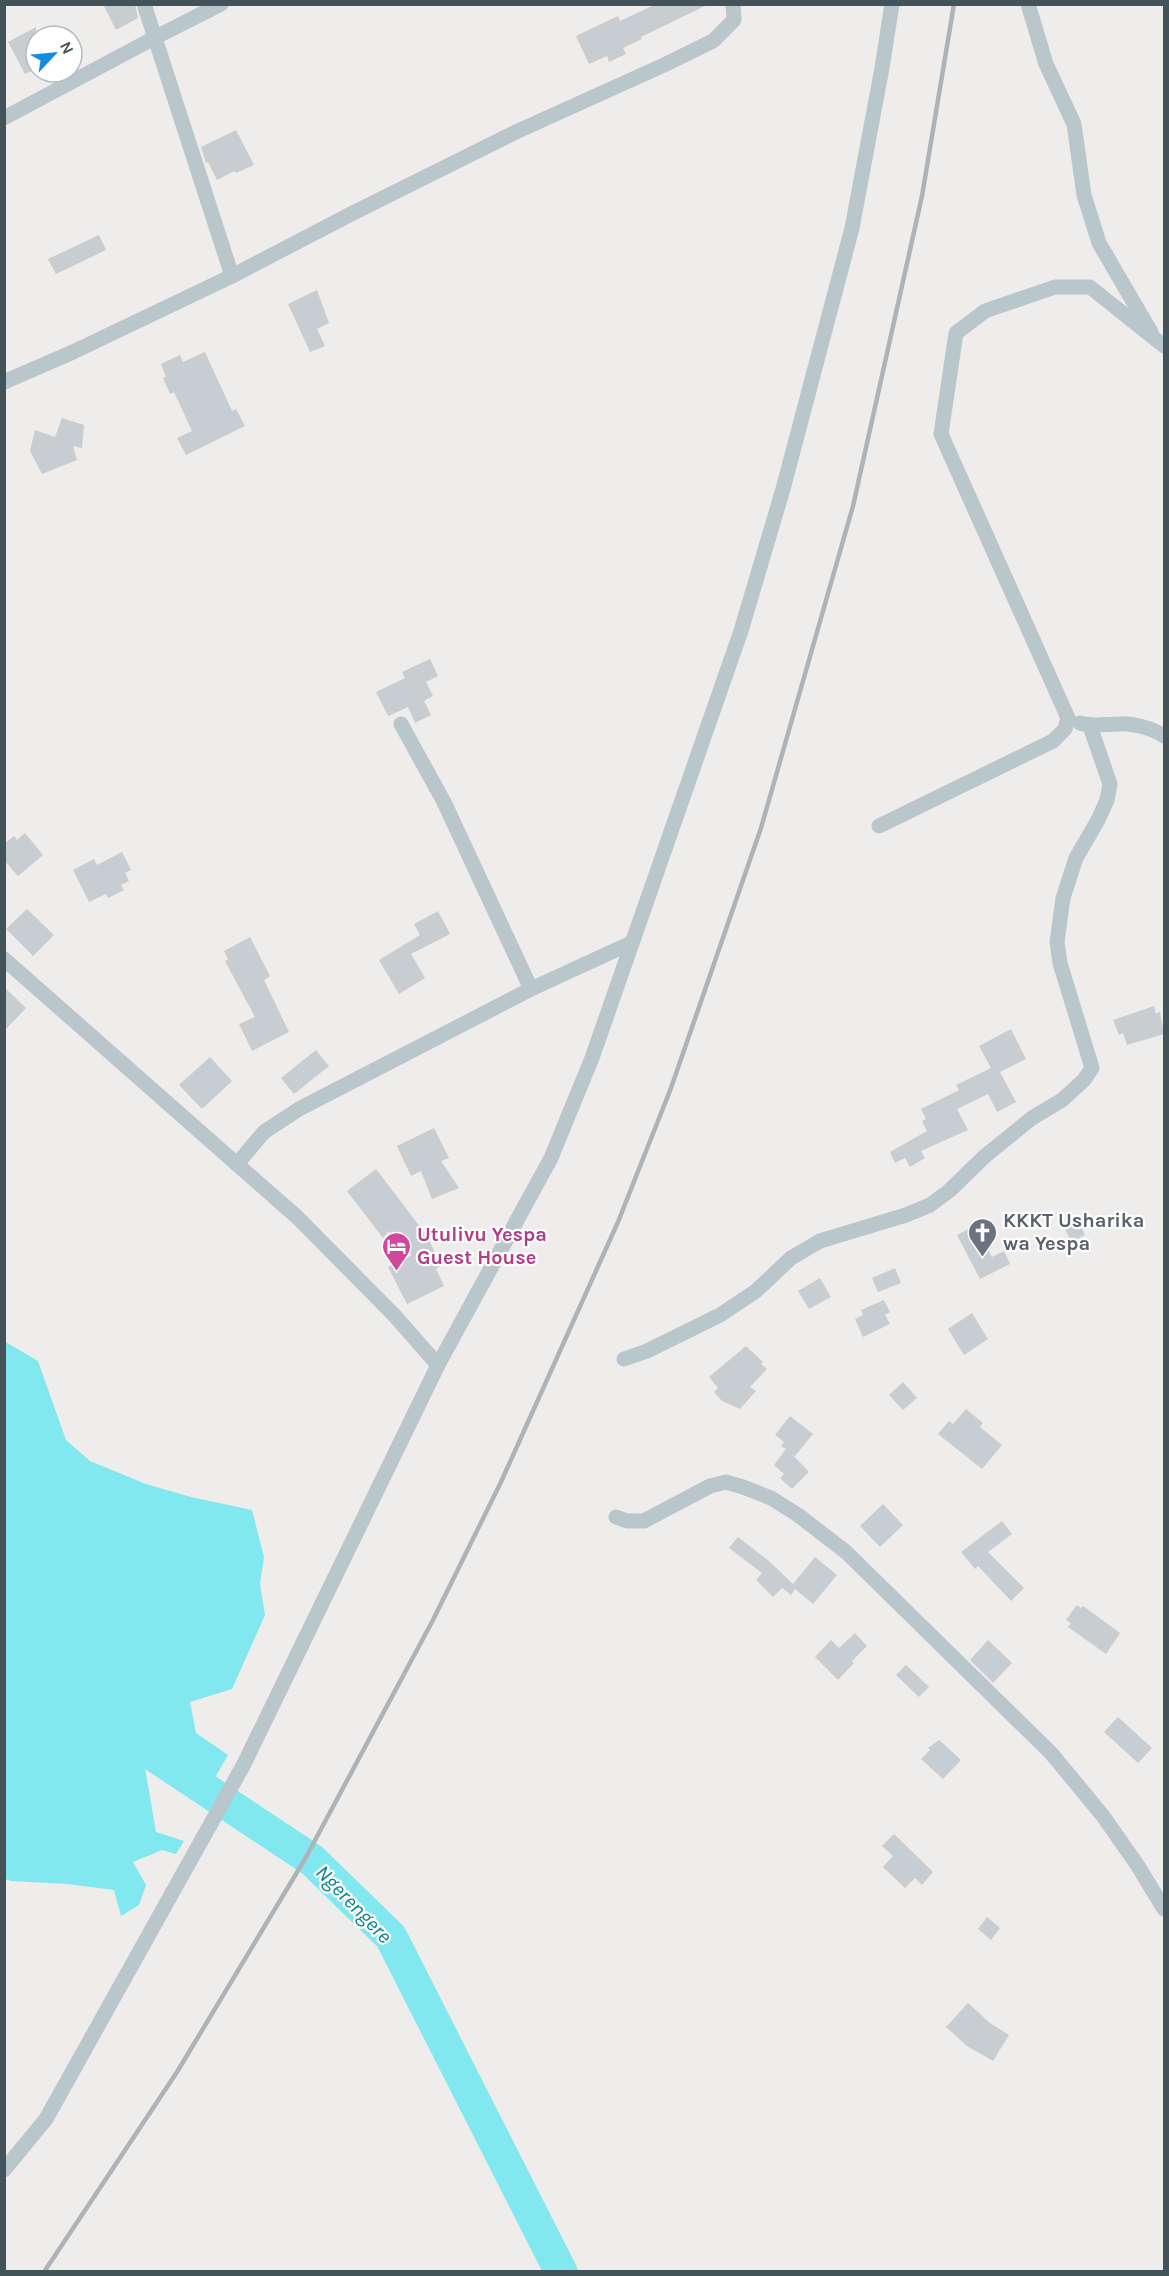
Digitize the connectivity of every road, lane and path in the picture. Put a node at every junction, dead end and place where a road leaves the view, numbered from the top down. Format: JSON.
{"nodes":[{"id":1,"x":144,"y":4,"type":"edge"},
{"id":2,"x":221,"y":4,"type":"edge"},
{"id":3,"x":733,"y":4,"type":"edge"},
{"id":4,"x":892,"y":4,"type":"edge"},
{"id":5,"x":1028,"y":4,"type":"edge"},
{"id":6,"x":156,"y":37,"type":"junction"},
{"id":7,"x":4,"y":118,"type":"edge"},
{"id":8,"x":232,"y":276,"type":"junction"},
{"id":9,"x":1160,"y":343,"type":"edge"},
{"id":10,"x":4,"y":381,"type":"edge"},
{"id":11,"x":1068,"y":718,"type":"junction"},
{"id":12,"x":401,"y":724,"type":"dead end"},
{"id":13,"x":1090,"y":726,"type":"junction"},
{"id":14,"x":1164,"y":736,"type":"edge"},
{"id":15,"x":879,"y":826,"type":"dead end"},
{"id":16,"x":631,"y":943,"type":"junction"},
{"id":17,"x":4,"y":959,"type":"edge"},
{"id":18,"x":531,"y":989,"type":"junction"},
{"id":19,"x":237,"y":1164,"type":"junction"},
{"id":20,"x":624,"y":1359,"type":"dead end"},
{"id":21,"x":438,"y":1365,"type":"junction"},
{"id":22,"x":616,"y":1517,"type":"dead end"},
{"id":23,"x":1164,"y":1909,"type":"edge"},
{"id":24,"x":4,"y":2170,"type":"edge"}],
"edges":[{"from":1,"to":6,"type":"street"},
{"from":2,"to":6,"type":"street"},
{"from":3,"to":8,"type":"street"},
{"from":4,"to":16,"type":"street"},
{"from":5,"to":9,"type":"street"},
{"from":6,"to":7,"type":"street"},
{"from":6,"to":8,"type":"street"},
{"from":8,"to":10,"type":"street"},
{"from":9,"to":11,"type":"street"},
{"from":11,"to":13,"type":"street"},
{"from":11,"to":15,"type":"street"},
{"from":12,"to":18,"type":"street"},
{"from":13,"to":14,"type":"street"},
{"from":13,"to":20,"type":"street"},
{"from":16,"to":18,"type":"street"},
{"from":16,"to":21,"type":"street"},
{"from":17,"to":19,"type":"street"},
{"from":18,"to":19,"type":"street"},
{"from":19,"to":21,"type":"street"},
{"from":21,"to":24,"type":"street"},
{"from":22,"to":23,"type":"street"}]}
